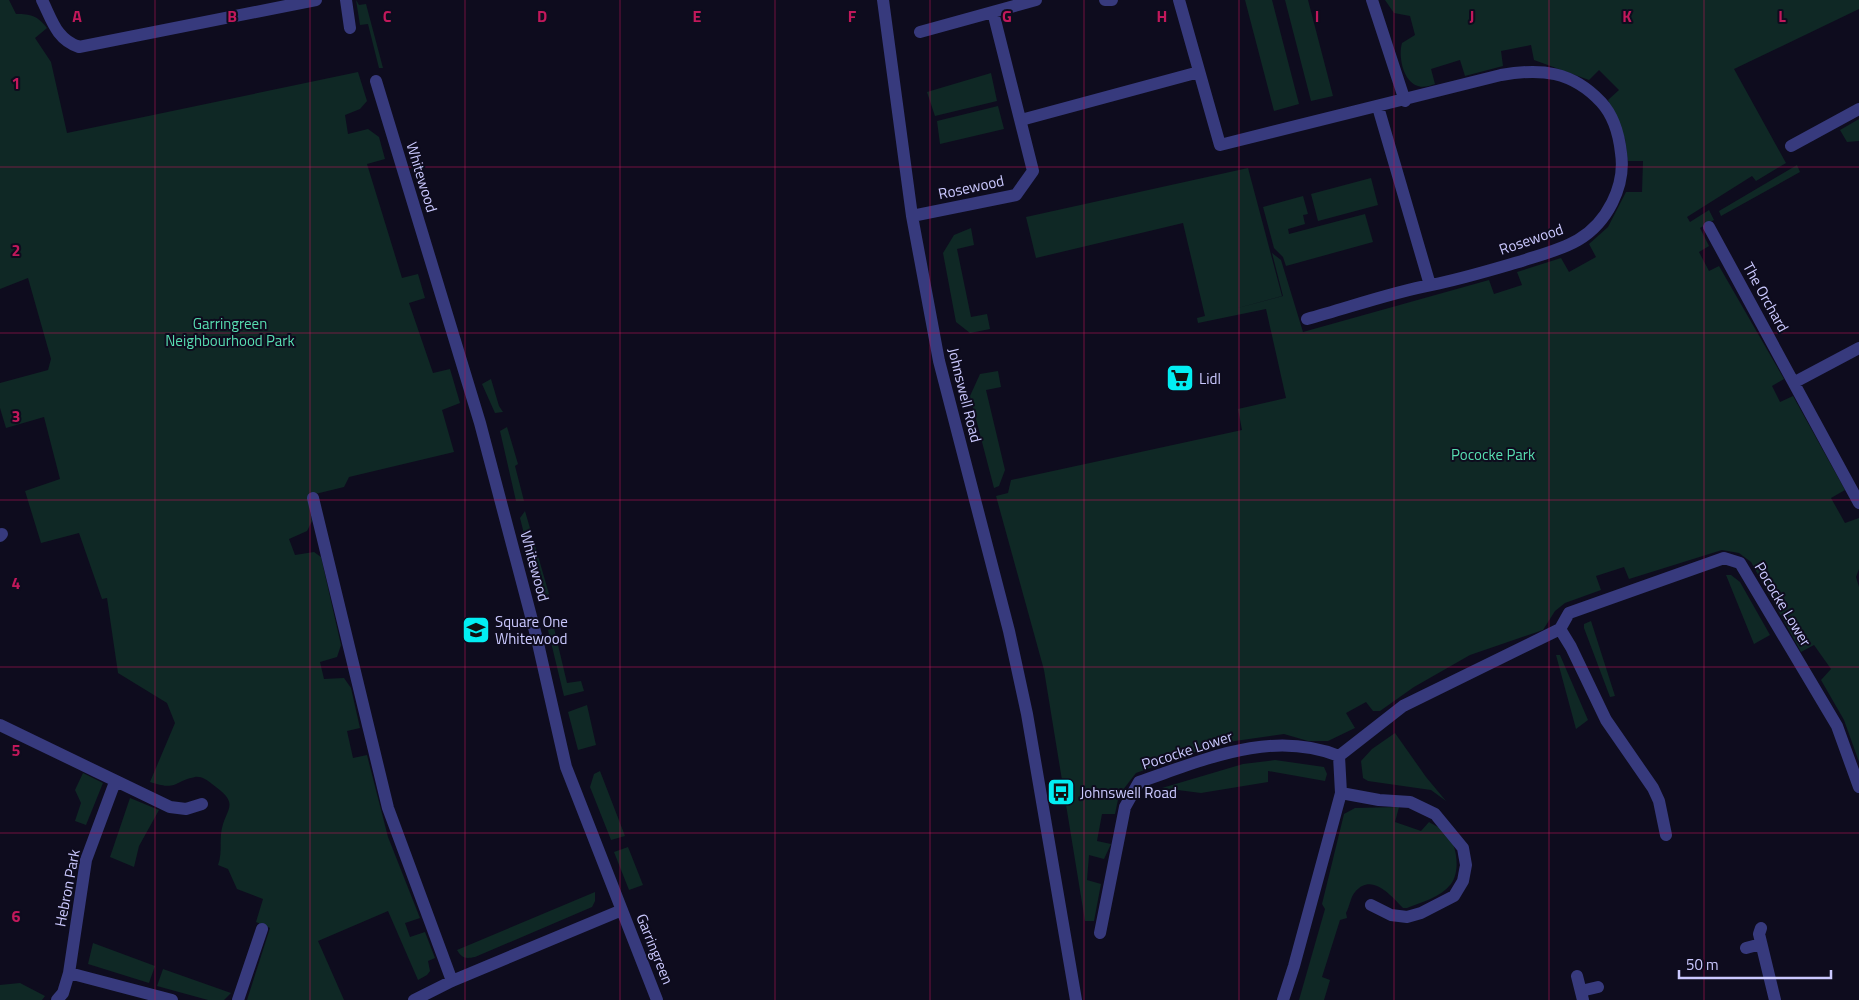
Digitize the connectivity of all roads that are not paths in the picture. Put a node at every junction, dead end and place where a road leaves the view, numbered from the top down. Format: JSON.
{"nodes":[{"id":1,"x":42,"y":0,"type":"edge"},
{"id":2,"x":316,"y":0,"type":"edge"},
{"id":3,"x":346,"y":0,"type":"edge"},
{"id":4,"x":883,"y":0,"type":"edge"},
{"id":5,"x":1036,"y":0,"type":"edge"},
{"id":6,"x":1105,"y":0,"type":"edge"},
{"id":7,"x":1112,"y":0,"type":"edge"},
{"id":8,"x":1179,"y":0,"type":"edge"},
{"id":9,"x":1372,"y":0,"type":"edge"},
{"id":10,"x":993,"y":12,"type":"junction"},
{"id":11,"x":350,"y":28,"type":"dead end"},
{"id":12,"x":920,"y":32,"type":"dead end"},
{"id":13,"x":1199,"y":72,"type":"junction"},
{"id":14,"x":376,"y":81,"type":"dead end"},
{"id":15,"x":1405,"y":101,"type":"junction"},
{"id":16,"x":1378,"y":107,"type":"junction"},
{"id":17,"x":1859,"y":109,"type":"edge"},
{"id":18,"x":1021,"y":120,"type":"junction"},
{"id":19,"x":1790,"y":146,"type":"dead end"},
{"id":20,"x":912,"y":216,"type":"junction"},
{"id":21,"x":1709,"y":227,"type":"dead end"},
{"id":22,"x":1430,"y":285,"type":"junction"},
{"id":23,"x":1307,"y":319,"type":"dead end"},
{"id":24,"x":1859,"y":348,"type":"edge"},
{"id":25,"x":1795,"y":382,"type":"junction"},
{"id":26,"x":314,"y":498,"type":"dead end"},
{"id":27,"x":1859,"y":503,"type":"edge"},
{"id":28,"x":1560,"y":629,"type":"junction"},
{"id":29,"x":0,"y":725,"type":"edge"},
{"id":30,"x":1339,"y":756,"type":"junction"},
{"id":31,"x":115,"y":782,"type":"junction"},
{"id":32,"x":1859,"y":787,"type":"edge"},
{"id":33,"x":1341,"y":793,"type":"junction"},
{"id":34,"x":202,"y":804,"type":"dead end"},
{"id":35,"x":1666,"y":835,"type":"dead end"},
{"id":36,"x":1371,"y":905,"type":"dead end"},
{"id":37,"x":622,"y":910,"type":"junction"},
{"id":38,"x":1761,"y":928,"type":"dead end"},
{"id":39,"x":262,"y":929,"type":"dead end"},
{"id":40,"x":1100,"y":933,"type":"dead end"},
{"id":41,"x":1761,"y":944,"type":"junction"},
{"id":42,"x":1746,"y":948,"type":"dead end"},
{"id":43,"x":69,"y":973,"type":"junction"},
{"id":44,"x":1577,"y":976,"type":"dead end"},
{"id":45,"x":452,"y":981,"type":"junction"},
{"id":46,"x":1598,"y":987,"type":"dead end"},
{"id":47,"x":1582,"y":996,"type":"edge"},
{"id":48,"x":57,"y":1000,"type":"edge"},
{"id":49,"x":172,"y":1000,"type":"edge"},
{"id":50,"x":238,"y":1000,"type":"edge"},
{"id":51,"x":414,"y":1000,"type":"edge"},
{"id":52,"x":658,"y":1000,"type":"edge"},
{"id":53,"x":1076,"y":1000,"type":"edge"},
{"id":54,"x":1283,"y":1000,"type":"edge"},
{"id":55,"x":1775,"y":1000,"type":"edge"}],
"edges":[{"from":1,"to":2,"type":"street"},
{"from":3,"to":11,"type":"street"},
{"from":4,"to":20,"type":"street","name":"Johnswell Road"},
{"from":5,"to":10,"type":"street"},
{"from":6,"to":7,"type":"street"},
{"from":8,"to":13,"type":"street","name":"Rosewood"},
{"from":9,"to":15,"type":"street"},
{"from":10,"to":12,"type":"street"},
{"from":10,"to":18,"type":"street","name":"Rosewood"},
{"from":13,"to":16,"type":"street","name":"Rosewood"},
{"from":13,"to":18,"type":"street"},
{"from":14,"to":37,"type":"street","name":"Whitewood"},
{"from":15,"to":16,"type":"street","name":"Rosewood"},
{"from":15,"to":22,"type":"street","name":"Rosewood"},
{"from":16,"to":22,"type":"street"},
{"from":17,"to":19,"type":"street"},
{"from":18,"to":20,"type":"street","name":"Rosewood"},
{"from":20,"to":53,"type":"street","name":"Johnswell Road"},
{"from":21,"to":25,"type":"street","name":"The Orchard"},
{"from":22,"to":23,"type":"street","name":"Rosewood"},
{"from":24,"to":25,"type":"street"},
{"from":25,"to":27,"type":"street","name":"The Orchard"},
{"from":26,"to":45,"type":"street"},
{"from":28,"to":30,"type":"street","name":"Pococke Lower"},
{"from":28,"to":32,"type":"street","name":"Pococke Lower"},
{"from":28,"to":35,"type":"street"},
{"from":29,"to":31,"type":"street"},
{"from":30,"to":33,"type":"street"},
{"from":30,"to":40,"type":"street","name":"Pococke Lower"},
{"from":31,"to":34,"type":"street"},
{"from":31,"to":43,"type":"street","name":"Hebron Park"},
{"from":33,"to":36,"type":"street"},
{"from":33,"to":54,"type":"street"},
{"from":37,"to":45,"type":"street"},
{"from":37,"to":52,"type":"street","name":"Garringreen"},
{"from":38,"to":41,"type":"street"},
{"from":39,"to":50,"type":"street"},
{"from":41,"to":42,"type":"street"},
{"from":41,"to":55,"type":"street"},
{"from":43,"to":48,"type":"street","name":"Hebron Park"},
{"from":43,"to":49,"type":"street"},
{"from":44,"to":47,"type":"street"},
{"from":45,"to":51,"type":"street"},
{"from":46,"to":47,"type":"street"}]}
